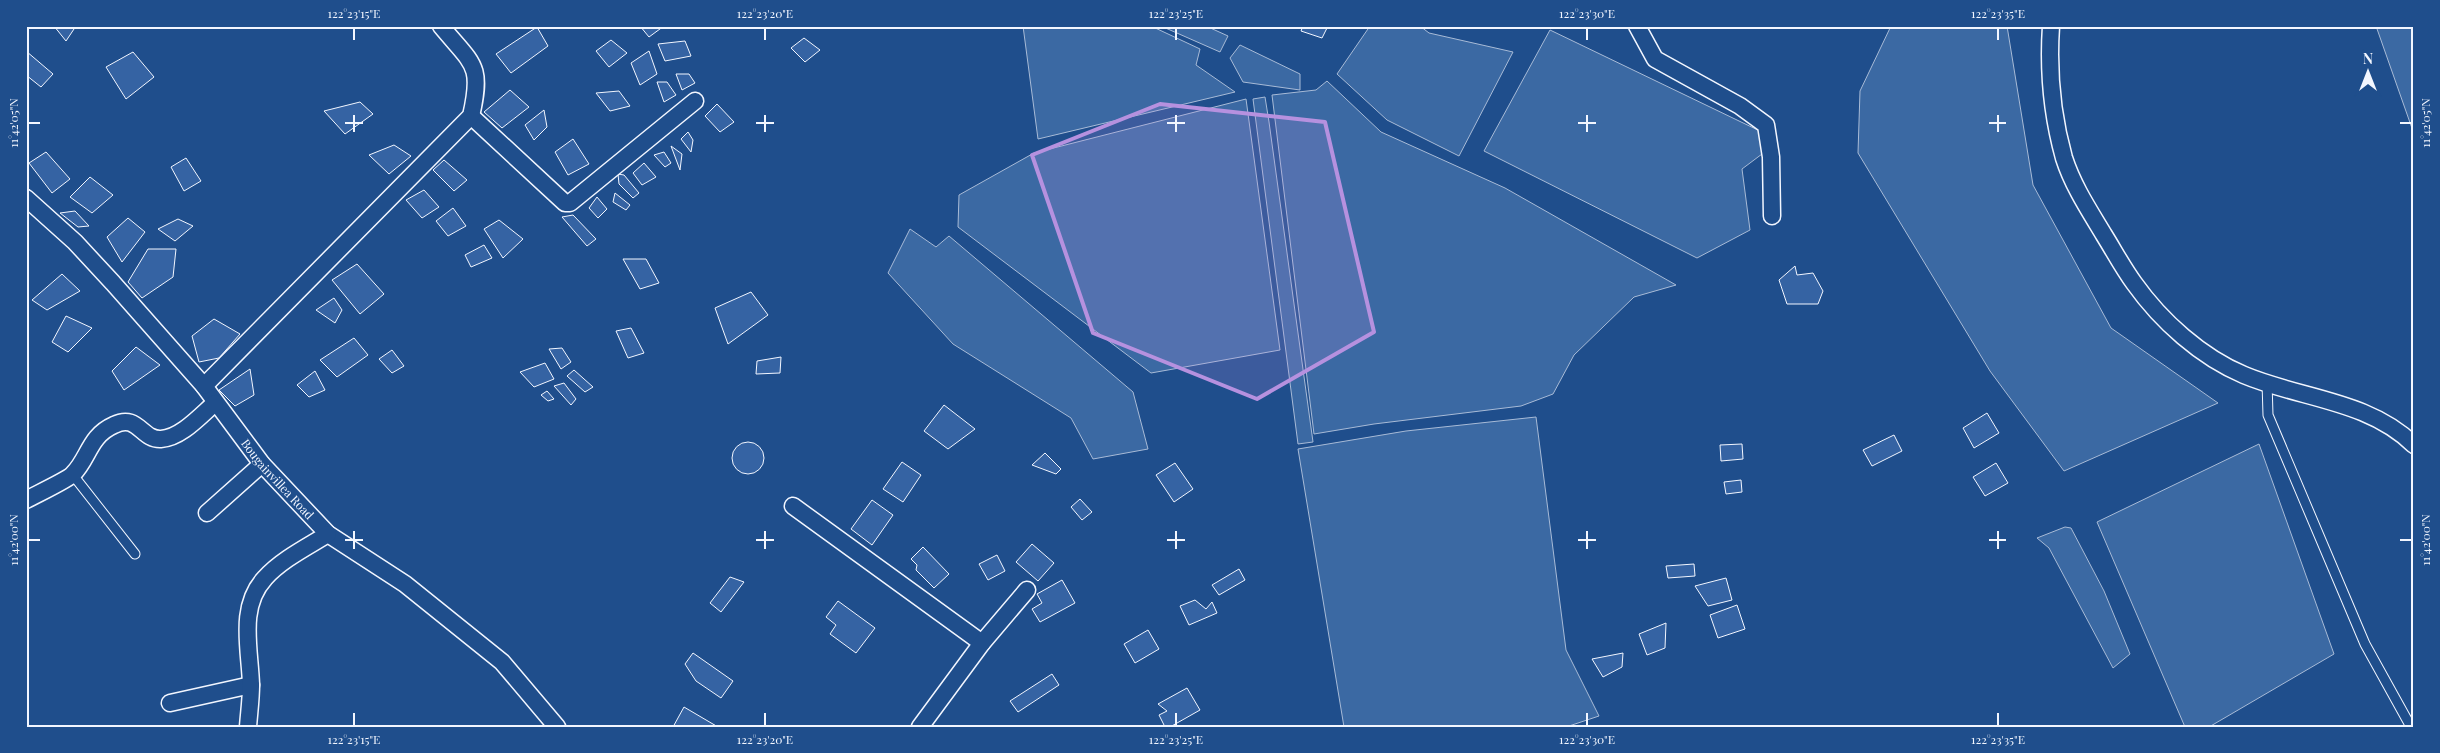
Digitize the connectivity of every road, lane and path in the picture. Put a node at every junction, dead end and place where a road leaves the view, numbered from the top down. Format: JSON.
{"nodes":[{"id":1,"x":441,"y":26,"type":"edge"},
{"id":2,"x":1637,"y":26,"type":"edge"},
{"id":3,"x":2051,"y":26,"type":"edge"},
{"id":4,"x":695,"y":101,"type":"dead end"},
{"id":5,"x":471,"y":116,"type":"junction"},
{"id":6,"x":29,"y":207,"type":"edge"},
{"id":7,"x":1772,"y":216,"type":"dead end"},
{"id":8,"x":2267,"y":382,"type":"junction"},
{"id":9,"x":204,"y":386,"type":"junction"},
{"id":10,"x":215,"y":403,"type":"junction"},
{"id":11,"x":2414,"y":444,"type":"edge"},
{"id":12,"x":262,"y":464,"type":"junction"},
{"id":13,"x":73,"y":475,"type":"junction"},
{"id":14,"x":26,"y":500,"type":"edge"},
{"id":15,"x":793,"y":506,"type":"dead end"},
{"id":16,"x":207,"y":513,"type":"dead end"},
{"id":17,"x":328,"y":534,"type":"junction"},
{"id":18,"x":135,"y":554,"type":"dead end"},
{"id":19,"x":1027,"y":590,"type":"dead end"},
{"id":20,"x":982,"y":644,"type":"junction"},
{"id":21,"x":251,"y":685,"type":"junction"},
{"id":22,"x":170,"y":703,"type":"dead end"},
{"id":23,"x":248,"y":727,"type":"edge"},
{"id":24,"x":557,"y":727,"type":"edge"},
{"id":25,"x":920,"y":727,"type":"edge"},
{"id":26,"x":2412,"y":727,"type":"edge"}],
"edges":[{"from":1,"to":5,"type":"street"},
{"from":2,"to":7,"type":"street"},
{"from":3,"to":8,"type":"street"},
{"from":4,"to":5,"type":"street"},
{"from":5,"to":9,"type":"street"},
{"from":6,"to":9,"type":"street","name":"Bougainvillea Road"},
{"from":8,"to":11,"type":"street"},
{"from":8,"to":26,"type":"lane"},
{"from":9,"to":10,"type":"street","name":"Bougainvillea Road"},
{"from":10,"to":12,"type":"street","name":"Bougainvillea Road"},
{"from":10,"to":13,"type":"street"},
{"from":12,"to":16,"type":"street"},
{"from":12,"to":17,"type":"street","name":"Bougainvillea Road"},
{"from":13,"to":14,"type":"street"},
{"from":13,"to":18,"type":"lane"},
{"from":15,"to":20,"type":"street"},
{"from":17,"to":21,"type":"street"},
{"from":17,"to":24,"type":"street","name":"Bougainvillea Road"},
{"from":19,"to":20,"type":"street"},
{"from":20,"to":25,"type":"street"},
{"from":21,"to":22,"type":"street"},
{"from":21,"to":23,"type":"street"}]}
